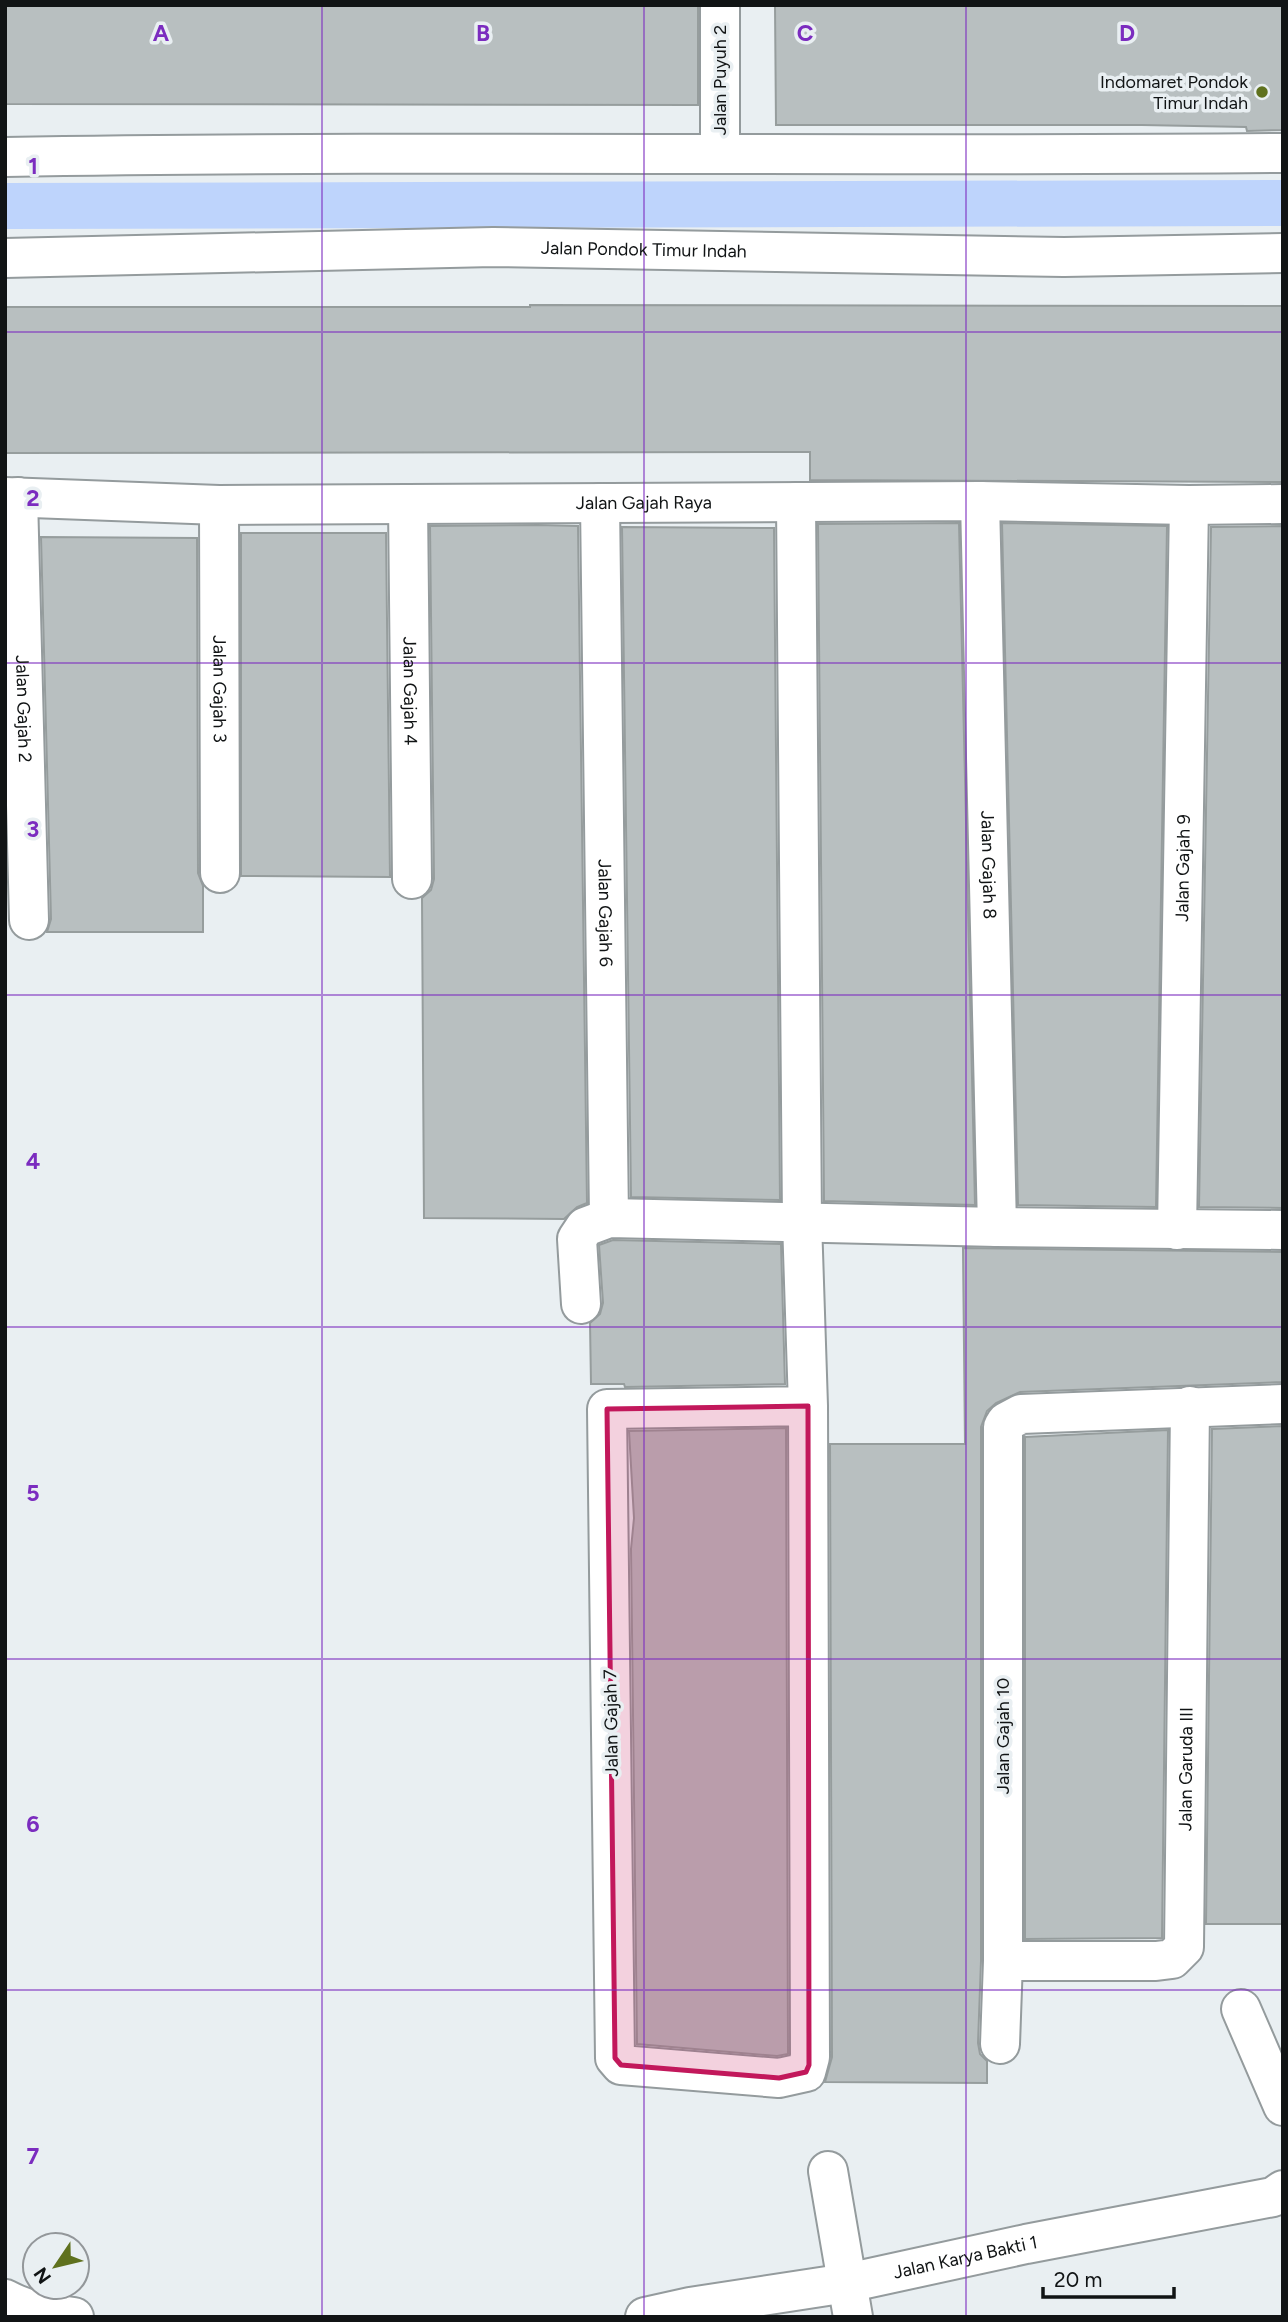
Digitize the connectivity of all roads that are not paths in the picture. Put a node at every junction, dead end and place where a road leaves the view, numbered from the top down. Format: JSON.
{"nodes":[{"id":1,"x":719,"y":5,"type":"edge"},
{"id":2,"x":1283,"y":153,"type":"edge"},
{"id":3,"x":720,"y":154,"type":"junction"},
{"id":4,"x":5,"y":157,"type":"edge"},
{"id":5,"x":1283,"y":253,"type":"edge"},
{"id":6,"x":5,"y":258,"type":"edge"},
{"id":7,"x":12,"y":497,"type":"edge"},
{"id":8,"x":980,"y":501,"type":"junction"},
{"id":9,"x":796,"y":502,"type":"junction"},
{"id":10,"x":600,"y":503,"type":"junction"},
{"id":11,"x":408,"y":504,"type":"junction"},
{"id":12,"x":1283,"y":504,"type":"edge"},
{"id":13,"x":219,"y":505,"type":"junction"},
{"id":14,"x":1189,"y":505,"type":"junction"},
{"id":15,"x":220,"y":873,"type":"dead end"},
{"id":16,"x":412,"y":879,"type":"dead end"},
{"id":17,"x":29,"y":920,"type":"dead end"},
{"id":18,"x":609,"y":1217,"type":"junction"},
{"id":19,"x":802,"y":1221,"type":"junction"},
{"id":20,"x":997,"y":1227,"type":"junction"},
{"id":21,"x":1177,"y":1230,"type":"junction"},
{"id":22,"x":1283,"y":1230,"type":"edge"},
{"id":23,"x":581,"y":1304,"type":"dead end"},
{"id":24,"x":1283,"y":1404,"type":"edge"},
{"id":25,"x":808,"y":1406,"type":"junction"},
{"id":26,"x":1190,"y":1406,"type":"junction"},
{"id":27,"x":1003,"y":1961,"type":"junction"},
{"id":28,"x":1241,"y":2009,"type":"dead end"},
{"id":29,"x":1000,"y":2044,"type":"dead end"},
{"id":30,"x":1283,"y":2106,"type":"edge"},
{"id":31,"x":828,"y":2171,"type":"dead end"},
{"id":32,"x":1279,"y":2203,"type":"edge"},
{"id":33,"x":5,"y":2299,"type":"edge"},
{"id":34,"x":850,"y":2300,"type":"edge"},
{"id":35,"x":74,"y":2317,"type":"edge"},
{"id":36,"x":645,"y":2317,"type":"edge"}],
"edges":[{"from":1,"to":3,"type":"street","name":"Jalan Puyuh 2"},
{"from":2,"to":3,"type":"street"},
{"from":3,"to":4,"type":"street"},
{"from":5,"to":6,"type":"street","name":"Jalan Pondok Timur Indah"},
{"from":7,"to":13,"type":"street","name":"Jalan Gajah Raya"},
{"from":7,"to":17,"type":"street","name":"Jalan Gajah 2"},
{"from":8,"to":9,"type":"street","name":"Jalan Gajah Raya"},
{"from":8,"to":14,"type":"street","name":"Jalan Gajah Raya"},
{"from":8,"to":20,"type":"street","name":"Jalan Gajah 8"},
{"from":9,"to":10,"type":"street","name":"Jalan Gajah Raya"},
{"from":9,"to":19,"type":"street"},
{"from":10,"to":11,"type":"street","name":"Jalan Gajah Raya"},
{"from":10,"to":18,"type":"street","name":"Jalan Gajah 6"},
{"from":11,"to":13,"type":"street","name":"Jalan Gajah Raya"},
{"from":11,"to":16,"type":"street","name":"Jalan Gajah 4"},
{"from":12,"to":14,"type":"street","name":"Jalan Gajah Raya"},
{"from":13,"to":15,"type":"street","name":"Jalan Gajah 3"},
{"from":14,"to":21,"type":"street","name":"Jalan Gajah 9"},
{"from":18,"to":19,"type":"street"},
{"from":18,"to":23,"type":"street"},
{"from":19,"to":20,"type":"street"},
{"from":19,"to":25,"type":"street"},
{"from":20,"to":21,"type":"street"},
{"from":21,"to":22,"type":"street"},
{"from":24,"to":26,"type":"street"},
{"from":25,"to":25,"type":"street","name":"Jalan Gajah 7"},
{"from":26,"to":27,"type":"street","name":"Jalan Gajah 10"},
{"from":26,"to":27,"type":"street","name":"Jalan Garuda III"},
{"from":27,"to":29,"type":"street","name":"Jalan Gajah 10"},
{"from":28,"to":30,"type":"street"},
{"from":31,"to":34,"type":"street"},
{"from":32,"to":34,"type":"street","name":"Jalan Karya Bakti 1"},
{"from":33,"to":35,"type":"street"},
{"from":34,"to":36,"type":"street","name":"Jalan Karya Bakti 1"}]}
